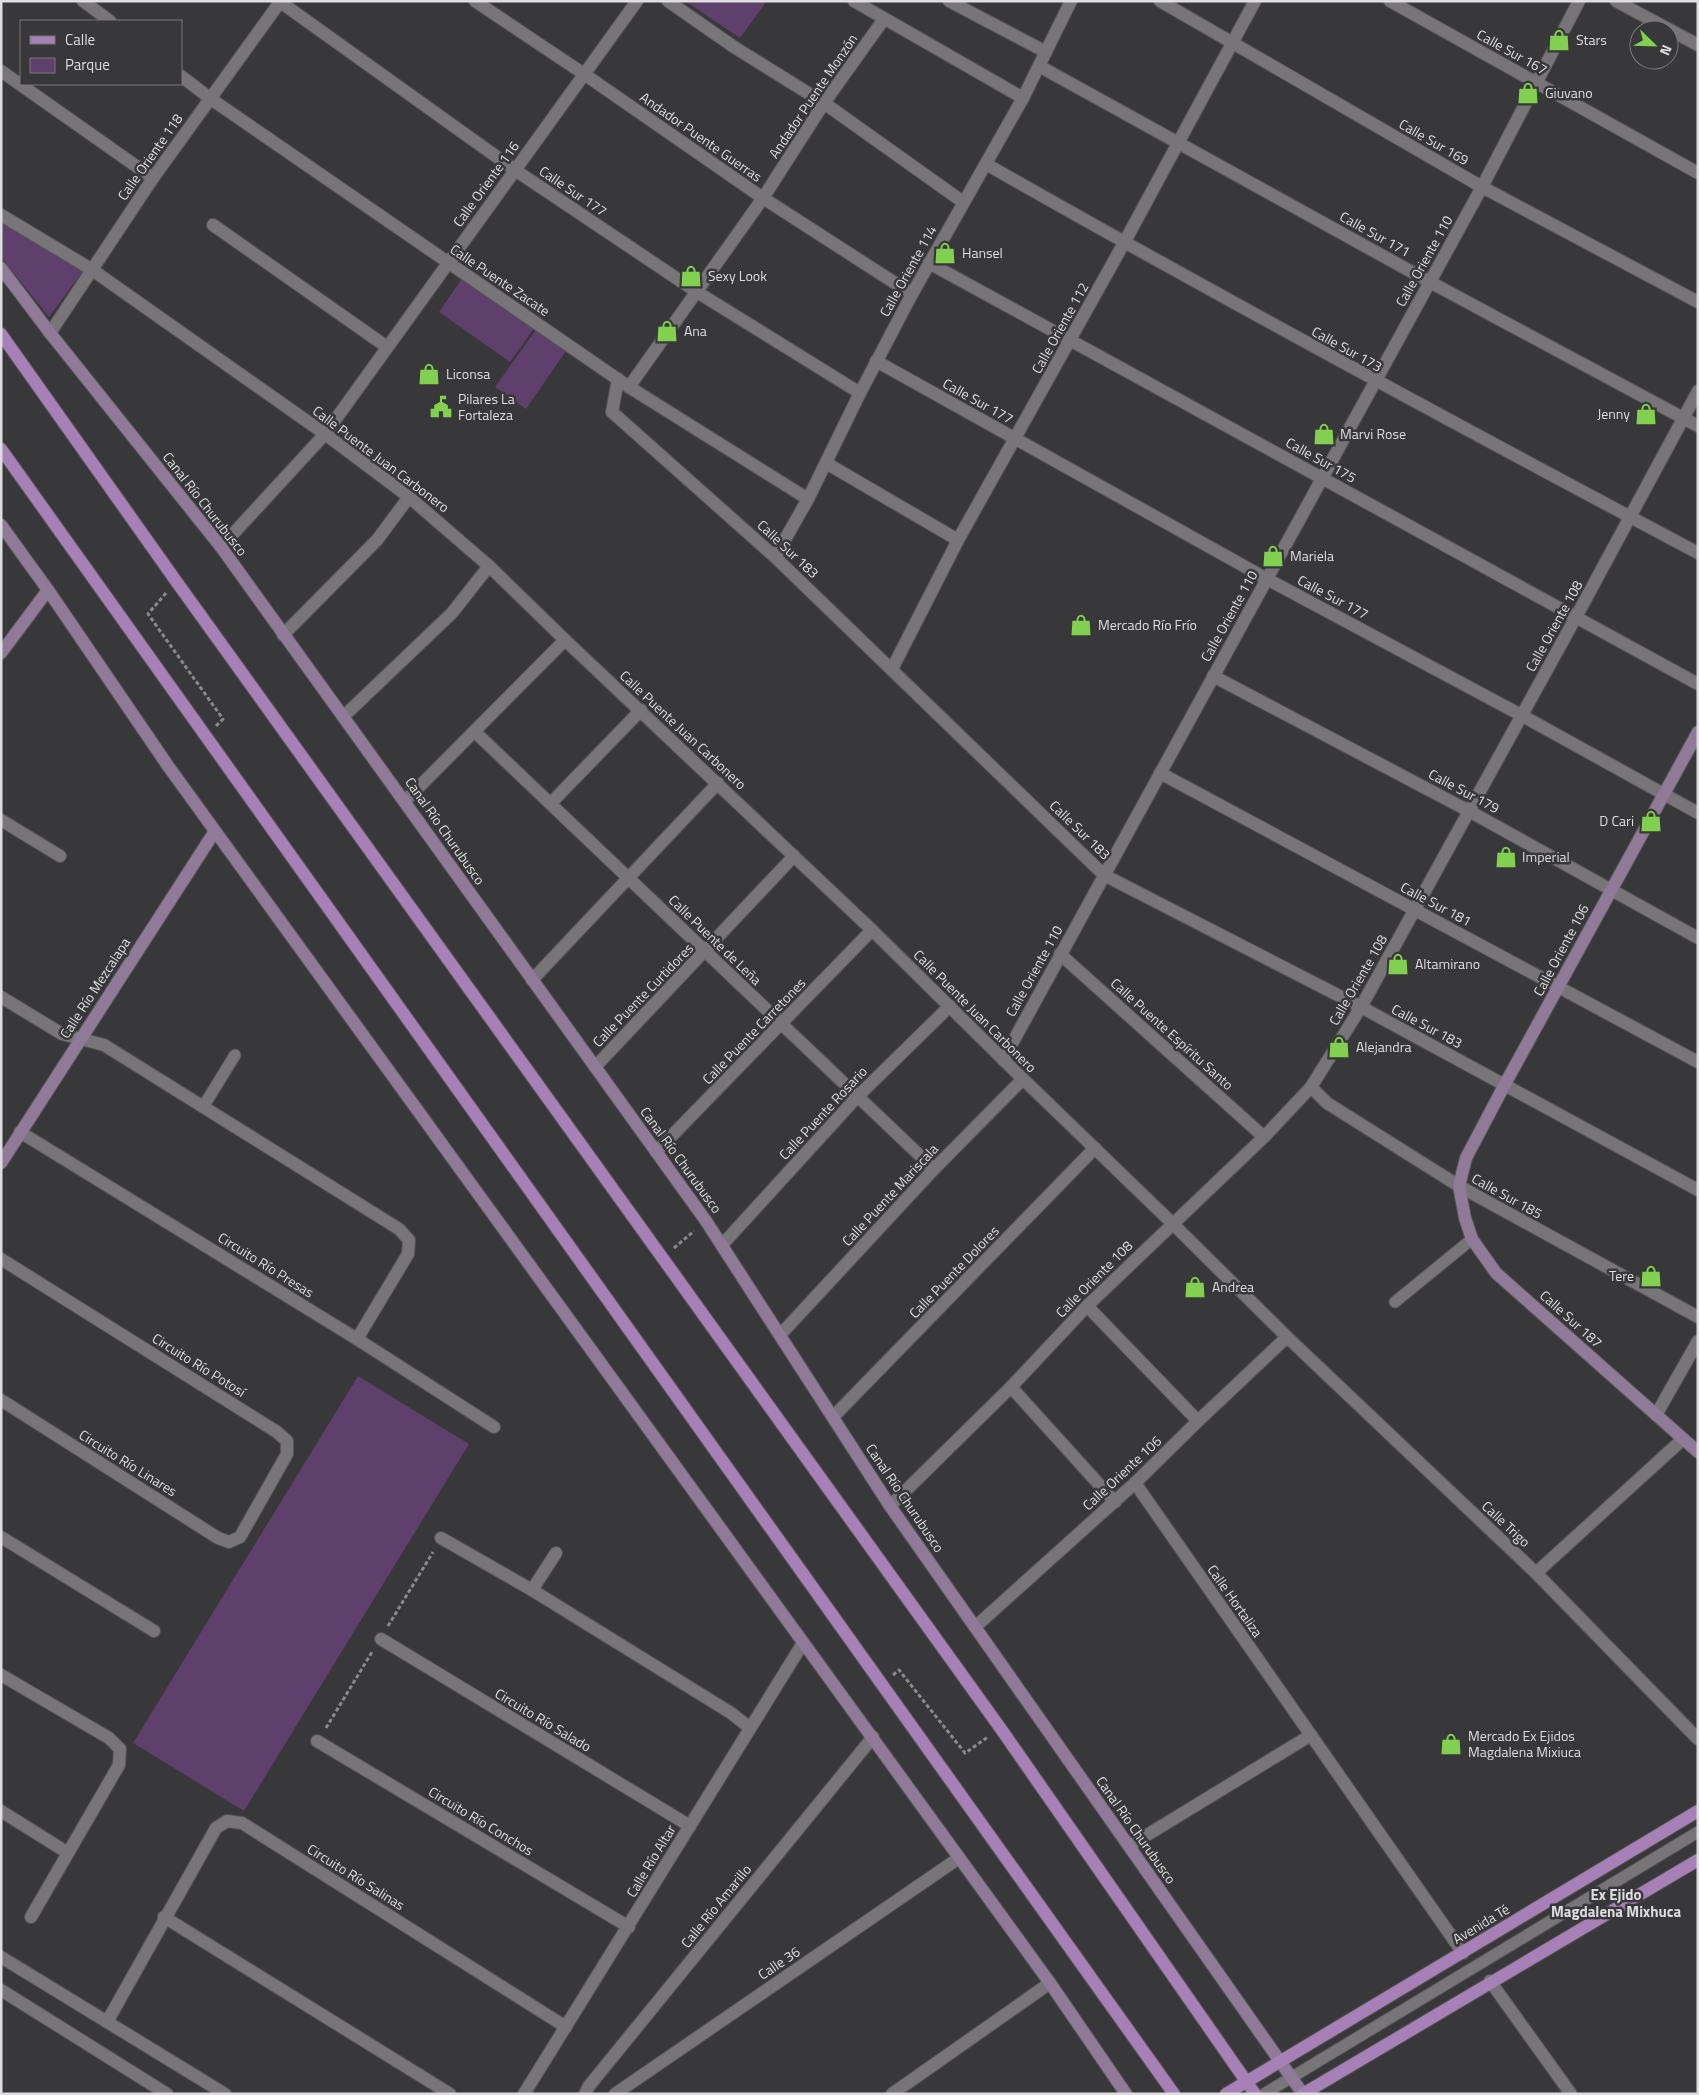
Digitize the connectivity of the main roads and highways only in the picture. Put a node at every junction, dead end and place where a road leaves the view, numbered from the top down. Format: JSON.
{"nodes":[{"id":1,"x":1,"y":334,"type":"edge"},
{"id":2,"x":1,"y":449,"type":"edge"},
{"id":3,"x":1698,"y":1811,"type":"edge"},
{"id":4,"x":1698,"y":1860,"type":"edge"},
{"id":5,"x":1246,"y":2082,"type":"junction"},
{"id":6,"x":1174,"y":2094,"type":"edge"},
{"id":7,"x":1226,"y":2094,"type":"edge"},
{"id":8,"x":1254,"y":2094,"type":"edge"},
{"id":9,"x":1303,"y":2094,"type":"edge"}],
"edges":[{"from":1,"to":5,"type":"main road"},
{"from":2,"to":6,"type":"main road"},
{"from":3,"to":5,"type":"main road","name":"Avenida Té"},
{"from":4,"to":9,"type":"main road"},
{"from":5,"to":7,"type":"main road","name":"Avenida Té"},
{"from":5,"to":8,"type":"main road"}]}
